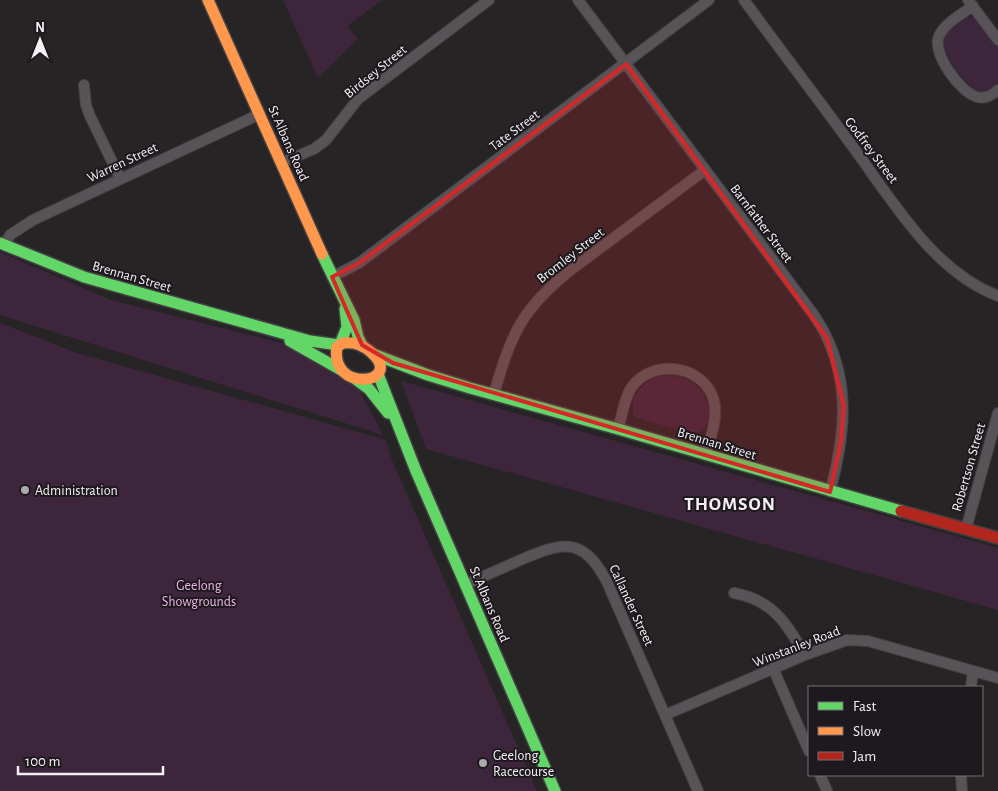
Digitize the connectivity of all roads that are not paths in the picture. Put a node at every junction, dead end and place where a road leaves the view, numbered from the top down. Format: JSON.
{"nodes":[{"id":1,"x":208,"y":0,"type":"edge"},
{"id":2,"x":489,"y":0,"type":"edge"},
{"id":3,"x":578,"y":0,"type":"edge"},
{"id":4,"x":709,"y":0,"type":"edge"},
{"id":5,"x":750,"y":2,"type":"edge"},
{"id":6,"x":971,"y":3,"type":"edge"},
{"id":7,"x":998,"y":40,"type":"edge"},
{"id":8,"x":626,"y":64,"type":"junction"},
{"id":9,"x":84,"y":85,"type":"dead end"},
{"id":10,"x":998,"y":90,"type":"edge"},
{"id":11,"x":260,"y":114,"type":"junction"},
{"id":12,"x":281,"y":163,"type":"junction"},
{"id":13,"x":705,"y":170,"type":"junction"},
{"id":14,"x":120,"y":178,"type":"junction"},
{"id":15,"x":2,"y":245,"type":"edge"},
{"id":16,"x":332,"y":277,"type":"junction"},
{"id":17,"x":998,"y":296,"type":"edge"},
{"id":18,"x":342,"y":298,"type":"junction"},
{"id":19,"x":260,"y":327,"type":"junction"},
{"id":20,"x":340,"y":344,"type":"junction"},
{"id":21,"x":362,"y":345,"type":"junction"},
{"id":22,"x":373,"y":354,"type":"junction"},
{"id":23,"x":348,"y":374,"type":"junction"},
{"id":24,"x":378,"y":374,"type":"junction"},
{"id":25,"x":428,"y":375,"type":"junction"},
{"id":26,"x":494,"y":394,"type":"junction"},
{"id":27,"x":998,"y":413,"type":"edge"},
{"id":28,"x":398,"y":428,"type":"junction"},
{"id":29,"x":618,"y":429,"type":"junction"},
{"id":30,"x":705,"y":455,"type":"junction"},
{"id":31,"x":830,"y":492,"type":"junction"},
{"id":32,"x":966,"y":529,"type":"junction"},
{"id":33,"x":998,"y":538,"type":"edge"},
{"id":34,"x":465,"y":585,"type":"junction"},
{"id":35,"x":734,"y":593,"type":"dead end"},
{"id":36,"x":805,"y":655,"type":"junction"},
{"id":37,"x":773,"y":668,"type":"junction"},
{"id":38,"x":973,"y":671,"type":"junction"},
{"id":39,"x":998,"y":678,"type":"edge"},
{"id":40,"x":971,"y":686,"type":"edge"},
{"id":41,"x":665,"y":714,"type":"junction"},
{"id":42,"x":808,"y":749,"type":"edge"},
{"id":43,"x":820,"y":776,"type":"edge"},
{"id":44,"x":961,"y":776,"type":"edge"},
{"id":45,"x":555,"y":791,"type":"edge"},
{"id":46,"x":698,"y":791,"type":"edge"},
{"id":47,"x":827,"y":791,"type":"edge"},
{"id":48,"x":962,"y":791,"type":"edge"}],
"edges":[{"from":1,"to":11,"type":"main road","name":"St Albans Road"},
{"from":2,"to":12,"type":"street","name":"Birdsey Street"},
{"from":3,"to":8,"type":"street","name":"Barnfather Street"},
{"from":4,"to":8,"type":"street","name":"Tate Street"},
{"from":5,"to":17,"type":"street","name":"Godfrey Street"},
{"from":6,"to":7,"type":"street"},
{"from":6,"to":10,"type":"street"},
{"from":8,"to":13,"type":"street","name":"Barnfather Street"},
{"from":8,"to":16,"type":"street","name":"Tate Street"},
{"from":9,"to":14,"type":"street"},
{"from":11,"to":12,"type":"main road","name":"St Albans Road"},
{"from":11,"to":14,"type":"street","name":"Warren Street"},
{"from":12,"to":16,"type":"main road","name":"St Albans Road"},
{"from":13,"to":26,"type":"street","name":"Bromley Street"},
{"from":13,"to":31,"type":"street","name":"Barnfather Street"},
{"from":14,"to":15,"type":"street","name":"Warren Street"},
{"from":15,"to":19,"type":"main road","name":"Brennan Street"},
{"from":16,"to":18,"type":"main road","name":"St Albans Road"},
{"from":18,"to":20,"type":"main road","name":"St Albans Road"},
{"from":18,"to":21,"type":"main road","name":"St Albans Road"},
{"from":19,"to":20,"type":"main road","name":"Brennan Street"},
{"from":19,"to":23,"type":"main road","name":"Brennan Street"},
{"from":20,"to":21,"type":"main road"},
{"from":20,"to":23,"type":"main road"},
{"from":21,"to":22,"type":"main road"},
{"from":22,"to":24,"type":"main road"},
{"from":22,"to":25,"type":"main road","name":"Brennan Street"},
{"from":23,"to":24,"type":"main road"},
{"from":23,"to":28,"type":"main road","name":"St Albans Road"},
{"from":24,"to":25,"type":"main road","name":"Brennan Street"},
{"from":24,"to":28,"type":"main road","name":"St Albans Road"},
{"from":25,"to":26,"type":"main road","name":"Brennan Street"},
{"from":26,"to":29,"type":"main road","name":"Brennan Street"},
{"from":27,"to":32,"type":"street","name":"Robertson Street"},
{"from":28,"to":34,"type":"main road","name":"St Albans Road"},
{"from":29,"to":30,"type":"main road","name":"Brennan Street"},
{"from":29,"to":30,"type":"street"},
{"from":30,"to":31,"type":"main road","name":"Brennan Street"},
{"from":31,"to":32,"type":"main road","name":"Brennan Street"},
{"from":32,"to":33,"type":"main road","name":"Brennan Street"},
{"from":34,"to":41,"type":"street","name":"Callander Street"},
{"from":34,"to":45,"type":"main road","name":"St Albans Road"},
{"from":35,"to":36,"type":"street"},
{"from":36,"to":37,"type":"street","name":"Winstanley Road"},
{"from":36,"to":38,"type":"street","name":"Winstanley Road"},
{"from":37,"to":41,"type":"street","name":"Winstanley Road"},
{"from":37,"to":42,"type":"street"},
{"from":38,"to":39,"type":"street","name":"Winstanley Road"},
{"from":38,"to":40,"type":"street"},
{"from":41,"to":46,"type":"street","name":"Callander Street"},
{"from":43,"to":47,"type":"street"},
{"from":44,"to":48,"type":"street"}]}
